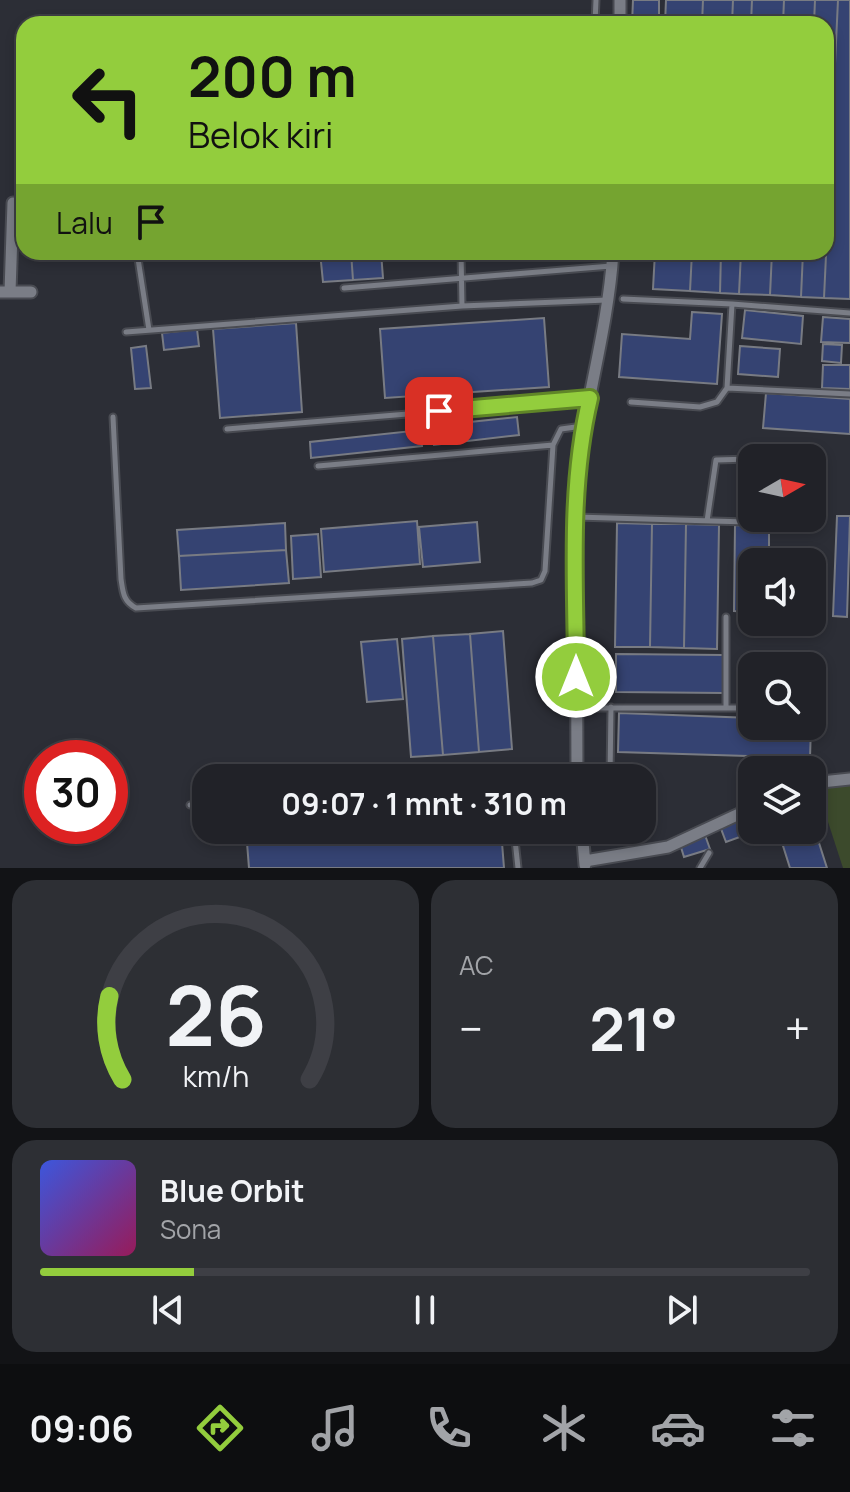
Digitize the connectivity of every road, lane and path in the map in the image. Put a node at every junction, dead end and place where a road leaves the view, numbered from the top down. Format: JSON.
{"nodes":[{"id":1,"x":13,"y":203,"type":"dead end"},
{"id":2,"x":138,"y":260,"type":"edge"},
{"id":3,"x":461,"y":260,"type":"edge"},
{"id":4,"x":612,"y":260,"type":"edge"},
{"id":5,"x":612,"y":266,"type":"junction"},
{"id":6,"x":461,"y":279,"type":"junction"},
{"id":7,"x":344,"y":288,"type":"dead end"},
{"id":8,"x":5,"y":292,"type":"edge"},
{"id":9,"x":31,"y":292,"type":"dead end"},
{"id":10,"x":623,"y":299,"type":"dead end"},
{"id":11,"x":608,"y":300,"type":"junction"},
{"id":12,"x":732,"y":304,"type":"junction"},
{"id":13,"x":462,"y":306,"type":"junction"},
{"id":14,"x":850,"y":313,"type":"edge"},
{"id":15,"x":149,"y":330,"type":"junction"},
{"id":16,"x":126,"y":332,"type":"dead end"},
{"id":17,"x":727,"y":388,"type":"junction"},
{"id":18,"x":850,"y":394,"type":"edge"},
{"id":19,"x":590,"y":398,"type":"junction"},
{"id":20,"x":631,"y":402,"type":"dead end"},
{"id":21,"x":113,"y":417,"type":"dead end"},
{"id":22,"x":584,"y":426,"type":"junction"},
{"id":23,"x":227,"y":429,"type":"dead end"},
{"id":24,"x":553,"y":445,"type":"junction"},
{"id":25,"x":738,"y":459,"type":"edge"},
{"id":26,"x":318,"y":466,"type":"dead end"},
{"id":27,"x":575,"y":517,"type":"junction"},
{"id":28,"x":707,"y":521,"type":"junction"},
{"id":29,"x":738,"y":522,"type":"edge"},
{"id":30,"x":726,"y":617,"type":"dead end"},
{"id":31,"x":611,"y":707,"type":"junction"},
{"id":32,"x":576,"y":708,"type":"junction"},
{"id":33,"x":726,"y":708,"type":"junction"},
{"id":34,"x":738,"y":708,"type":"edge"},
{"id":35,"x":577,"y":764,"type":"edge"},
{"id":36,"x":610,"y":764,"type":"edge"},
{"id":37,"x":850,"y":779,"type":"edge"},
{"id":38,"x":826,"y":782,"type":"edge"},
{"id":39,"x":738,"y":814,"type":"edge"},
{"id":40,"x":515,"y":844,"type":"edge"},
{"id":41,"x":583,"y":844,"type":"edge"},
{"id":42,"x":709,"y":853,"type":"dead end"},
{"id":43,"x":585,"y":864,"type":"edge"},
{"id":44,"x":518,"y":868,"type":"edge"},
{"id":45,"x":700,"y":868,"type":"edge"}],
"edges":[{"from":1,"to":8,"type":"street"},
{"from":2,"to":15,"type":"lane"},
{"from":3,"to":6,"type":"lane"},
{"from":4,"to":5,"type":"street"},
{"from":5,"to":6,"type":"lane"},
{"from":5,"to":11,"type":"street"},
{"from":6,"to":7,"type":"lane"},
{"from":6,"to":13,"type":"lane"},
{"from":8,"to":9,"type":"street"},
{"from":10,"to":12,"type":"lane"},
{"from":11,"to":13,"type":"lane"},
{"from":11,"to":19,"type":"street"},
{"from":12,"to":14,"type":"lane"},
{"from":12,"to":17,"type":"lane"},
{"from":13,"to":15,"type":"lane"},
{"from":15,"to":16,"type":"lane"},
{"from":17,"to":18,"type":"lane"},
{"from":17,"to":20,"type":"lane"},
{"from":19,"to":22,"type":"street"},
{"from":19,"to":23,"type":"lane"},
{"from":21,"to":24,"type":"lane"},
{"from":22,"to":24,"type":"lane"},
{"from":22,"to":27,"type":"street"},
{"from":24,"to":26,"type":"lane"},
{"from":25,"to":28,"type":"lane"},
{"from":27,"to":28,"type":"lane"},
{"from":27,"to":32,"type":"street"},
{"from":28,"to":29,"type":"lane"},
{"from":30,"to":33,"type":"lane"},
{"from":31,"to":32,"type":"lane"},
{"from":31,"to":33,"type":"lane"},
{"from":31,"to":36,"type":"lane"},
{"from":32,"to":35,"type":"street"},
{"from":33,"to":34,"type":"lane"},
{"from":37,"to":38,"type":"street"},
{"from":39,"to":43,"type":"street"},
{"from":40,"to":44,"type":"lane"},
{"from":41,"to":43,"type":"street"},
{"from":42,"to":45,"type":"lane"}]}
